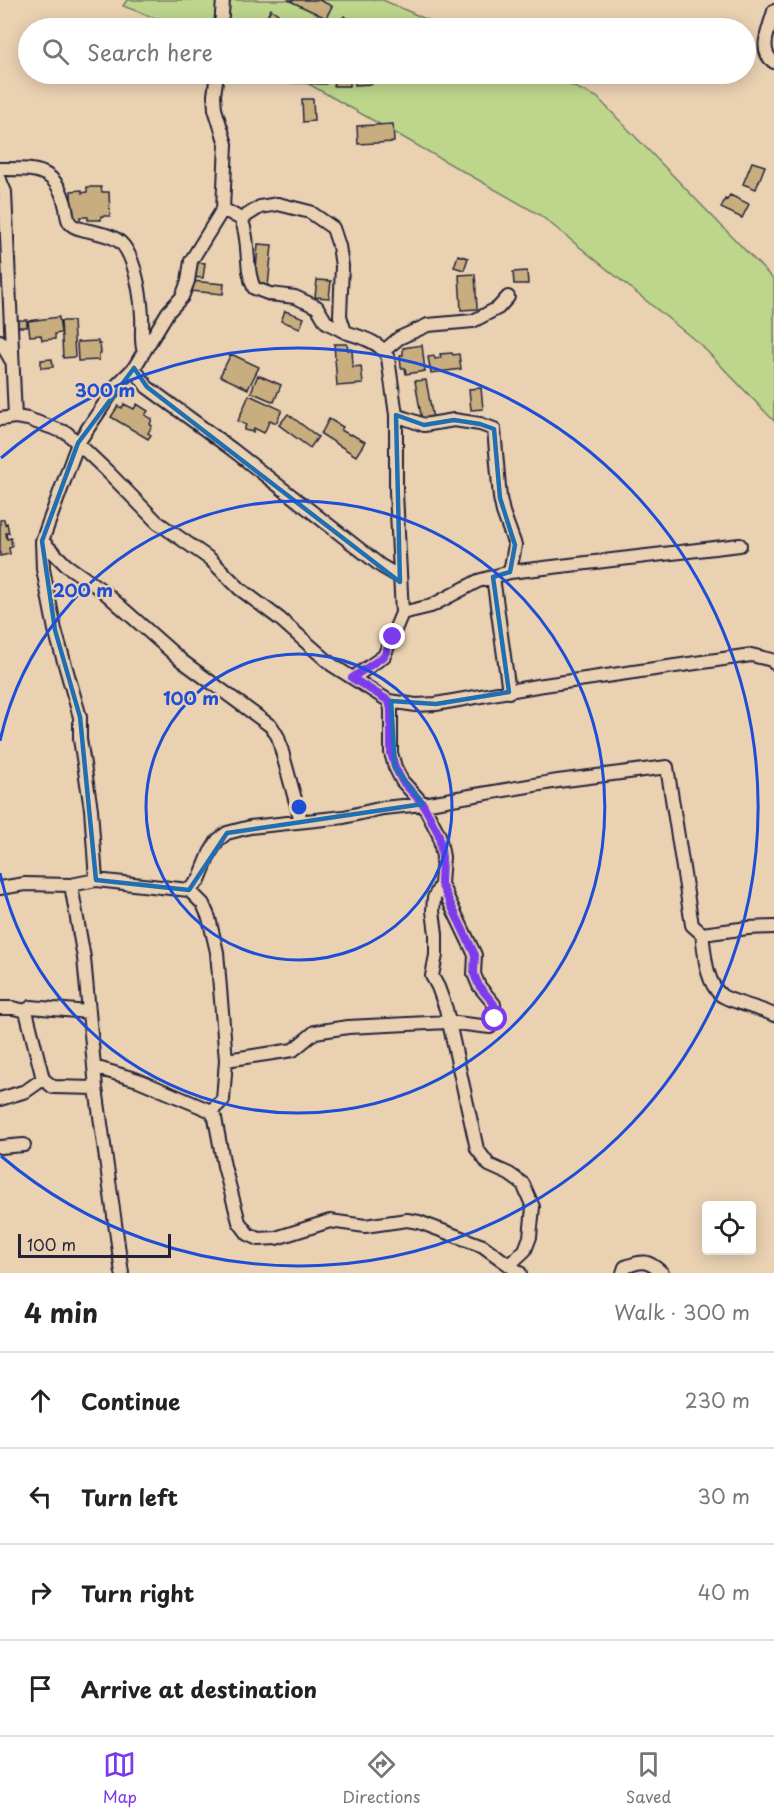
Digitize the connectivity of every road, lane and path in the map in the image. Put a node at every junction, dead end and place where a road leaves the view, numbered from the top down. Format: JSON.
{"nodes":[{"id":1,"x":223,"y":0,"type":"edge"},
{"id":2,"x":774,"y":11,"type":"edge"},
{"id":3,"x":222,"y":18,"type":"edge"},
{"id":4,"x":774,"y":62,"type":"edge"},
{"id":5,"x":216,"y":84,"type":"edge"},
{"id":6,"x":0,"y":169,"type":"edge"},
{"id":7,"x":0,"y":180,"type":"edge"},
{"id":8,"x":223,"y":209,"type":"junction"},
{"id":9,"x":241,"y":219,"type":"junction"},
{"id":10,"x":5,"y":288,"type":"edge"},
{"id":11,"x":508,"y":297,"type":"dead end"},
{"id":12,"x":345,"y":332,"type":"junction"},
{"id":13,"x":0,"y":341,"type":"edge"},
{"id":14,"x":385,"y":350,"type":"junction"},
{"id":15,"x":144,"y":352,"type":"junction"},
{"id":16,"x":13,"y":364,"type":"junction"},
{"id":17,"x":134,"y":368,"type":"junction"},
{"id":18,"x":396,"y":415,"type":"junction"},
{"id":19,"x":15,"y":417,"type":"junction"},
{"id":20,"x":0,"y":419,"type":"edge"},
{"id":21,"x":78,"y":443,"type":"junction"},
{"id":22,"x":42,"y":541,"type":"junction"},
{"id":23,"x":740,"y":545,"type":"dead end"},
{"id":24,"x":510,"y":572,"type":"junction"},
{"id":25,"x":400,"y":577,"type":"junction"},
{"id":26,"x":493,"y":577,"type":"junction"},
{"id":27,"x":402,"y":613,"type":"junction"},
{"id":28,"x":774,"y":663,"type":"edge"},
{"id":29,"x":352,"y":678,"type":"junction"},
{"id":30,"x":509,"y":692,"type":"junction"},
{"id":31,"x":389,"y":701,"type":"junction"},
{"id":32,"x":423,"y":804,"type":"junction"},
{"id":33,"x":301,"y":821,"type":"junction"},
{"id":34,"x":96,"y":880,"type":"junction"},
{"id":35,"x":441,"y":884,"type":"junction"},
{"id":36,"x":71,"y":885,"type":"junction"},
{"id":37,"x":0,"y":888,"type":"edge"},
{"id":38,"x":189,"y":890,"type":"junction"},
{"id":39,"x":774,"y":927,"type":"edge"},
{"id":40,"x":702,"y":934,"type":"junction"},
{"id":41,"x":0,"y":1008,"type":"edge"},
{"id":42,"x":26,"y":1011,"type":"junction"},
{"id":43,"x":88,"y":1012,"type":"junction"},
{"id":44,"x":774,"y":1015,"type":"edge"},
{"id":45,"x":448,"y":1022,"type":"junction"},
{"id":46,"x":226,"y":1060,"type":"junction"},
{"id":47,"x":94,"y":1067,"type":"junction"},
{"id":48,"x":43,"y":1078,"type":"junction"},
{"id":49,"x":96,"y":1088,"type":"junction"},
{"id":50,"x":0,"y":1100,"type":"edge"},
{"id":51,"x":211,"y":1111,"type":"junction"},
{"id":52,"x":24,"y":1144,"type":"dead end"},
{"id":53,"x":0,"y":1147,"type":"edge"},
{"id":54,"x":509,"y":1265,"type":"junction"},
{"id":55,"x":122,"y":1273,"type":"edge"},
{"id":56,"x":520,"y":1273,"type":"edge"},
{"id":57,"x":623,"y":1273,"type":"edge"},
{"id":58,"x":662,"y":1273,"type":"edge"}],
"edges":[{"from":1,"to":3,"type":"street"},
{"from":2,"to":4,"type":"street"},
{"from":5,"to":8,"type":"street"},
{"from":6,"to":15,"type":"street"},
{"from":7,"to":10,"type":"street"},
{"from":8,"to":9,"type":"street"},
{"from":8,"to":15,"type":"street"},
{"from":9,"to":12,"type":"street"},
{"from":9,"to":12,"type":"street"},
{"from":10,"to":16,"type":"street"},
{"from":11,"to":14,"type":"street"},
{"from":12,"to":14,"type":"street"},
{"from":13,"to":16,"type":"street"},
{"from":14,"to":18,"type":"street"},
{"from":15,"to":17,"type":"street"},
{"from":16,"to":19,"type":"street"},
{"from":17,"to":21,"type":"street"},
{"from":17,"to":25,"type":"street"},
{"from":18,"to":24,"type":"street"},
{"from":18,"to":25,"type":"street"},
{"from":19,"to":20,"type":"street"},
{"from":19,"to":21,"type":"street"},
{"from":21,"to":22,"type":"street"},
{"from":21,"to":29,"type":"street"},
{"from":22,"to":33,"type":"street"},
{"from":22,"to":34,"type":"street"},
{"from":23,"to":24,"type":"street"},
{"from":24,"to":26,"type":"street"},
{"from":25,"to":27,"type":"street"},
{"from":26,"to":27,"type":"street"},
{"from":26,"to":30,"type":"street"},
{"from":27,"to":29,"type":"street"},
{"from":28,"to":30,"type":"street"},
{"from":29,"to":31,"type":"street"},
{"from":30,"to":31,"type":"street"},
{"from":31,"to":32,"type":"street"},
{"from":32,"to":33,"type":"street"},
{"from":32,"to":35,"type":"street"},
{"from":32,"to":40,"type":"street"},
{"from":33,"to":38,"type":"street"},
{"from":34,"to":36,"type":"street"},
{"from":34,"to":38,"type":"street"},
{"from":35,"to":45,"type":"street"},
{"from":35,"to":45,"type":"street"},
{"from":36,"to":37,"type":"street"},
{"from":36,"to":43,"type":"street"},
{"from":38,"to":46,"type":"street"},
{"from":39,"to":40,"type":"street"},
{"from":40,"to":44,"type":"street"},
{"from":41,"to":42,"type":"street"},
{"from":42,"to":43,"type":"street"},
{"from":42,"to":48,"type":"street"},
{"from":43,"to":47,"type":"street"},
{"from":45,"to":46,"type":"street"},
{"from":45,"to":54,"type":"street"},
{"from":46,"to":51,"type":"street"},
{"from":47,"to":49,"type":"street"},
{"from":47,"to":51,"type":"street"},
{"from":48,"to":49,"type":"street"},
{"from":48,"to":50,"type":"street"},
{"from":49,"to":55,"type":"street"},
{"from":51,"to":54,"type":"street"},
{"from":52,"to":53,"type":"street"},
{"from":54,"to":56,"type":"street"},
{"from":57,"to":58,"type":"street"}]}
